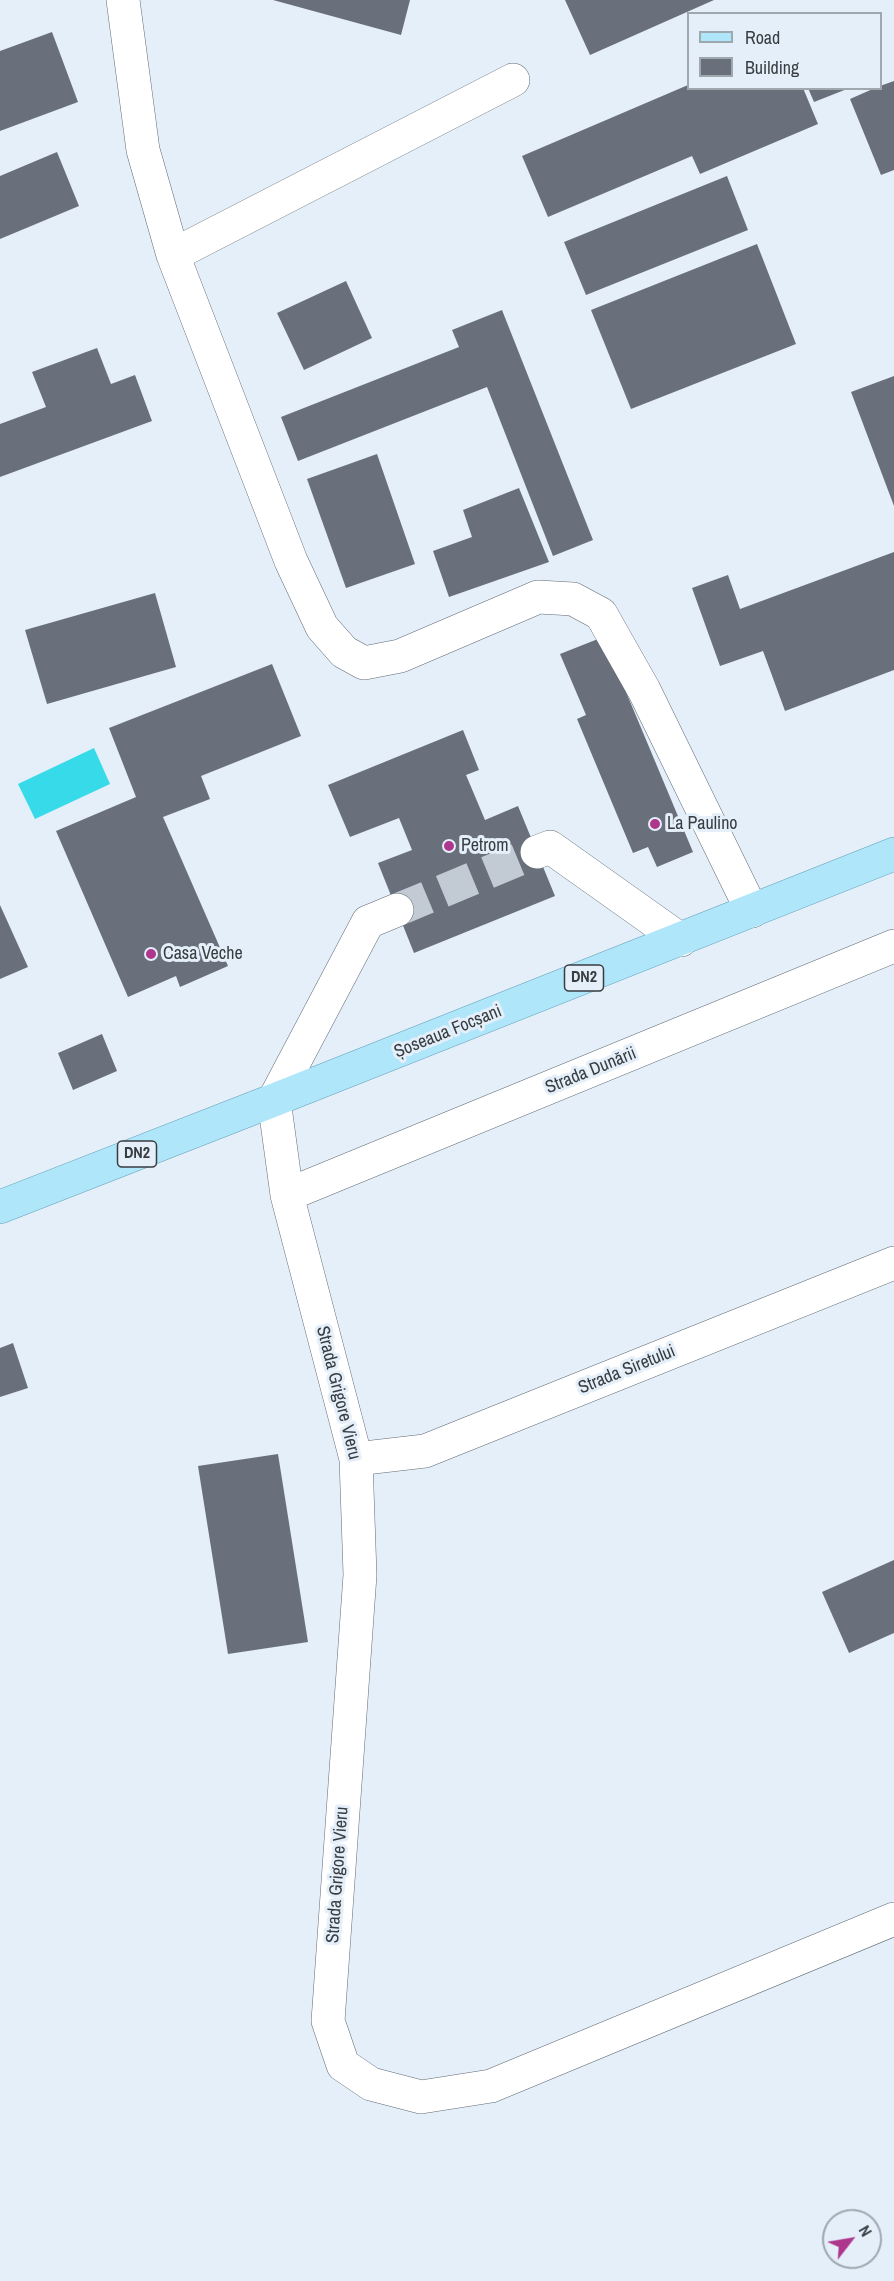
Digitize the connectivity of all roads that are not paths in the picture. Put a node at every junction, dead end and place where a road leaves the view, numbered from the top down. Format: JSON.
{"nodes":[{"id":1,"x":123,"y":0,"type":"edge"},
{"id":2,"x":513,"y":80,"type":"dead end"},
{"id":3,"x":173,"y":255,"type":"junction"},
{"id":4,"x":537,"y":852,"type":"tunnel mouth"},
{"id":5,"x":894,"y":854,"type":"edge"},
{"id":6,"x":397,"y":910,"type":"tunnel mouth"},
{"id":7,"x":752,"y":911,"type":"junction"},
{"id":8,"x":681,"y":939,"type":"junction"},
{"id":9,"x":894,"y":946,"type":"edge"},
{"id":10,"x":274,"y":1101,"type":"junction"},
{"id":11,"x":287,"y":1196,"type":"junction"},
{"id":12,"x":0,"y":1207,"type":"edge"},
{"id":13,"x":894,"y":1263,"type":"edge"},
{"id":14,"x":356,"y":1459,"type":"junction"},
{"id":15,"x":894,"y":1919,"type":"edge"}],
"edges":[{"from":1,"to":3,"type":"street"},
{"from":2,"to":3,"type":"street"},
{"from":3,"to":7,"type":"street"},
{"from":4,"to":8,"type":"street"},
{"from":5,"to":7,"type":"main road","name":"Șoseaua Focșani","number":"DN2"},
{"from":6,"to":10,"type":"street"},
{"from":7,"to":8,"type":"main road","name":"Șoseaua Focșani","number":"DN2"},
{"from":8,"to":10,"type":"main road","name":"Șoseaua Focșani","number":"DN2"},
{"from":9,"to":11,"type":"street","name":"Strada Dunării"},
{"from":10,"to":11,"type":"street","name":"Strada Grigore Vieru"},
{"from":10,"to":12,"type":"main road","name":"Șoseaua Focșani","number":"DN2"},
{"from":11,"to":14,"type":"street","name":"Strada Grigore Vieru"},
{"from":13,"to":14,"type":"street","name":"Strada Siretului"},
{"from":14,"to":15,"type":"street","name":"Strada Grigore Vieru"}]}
